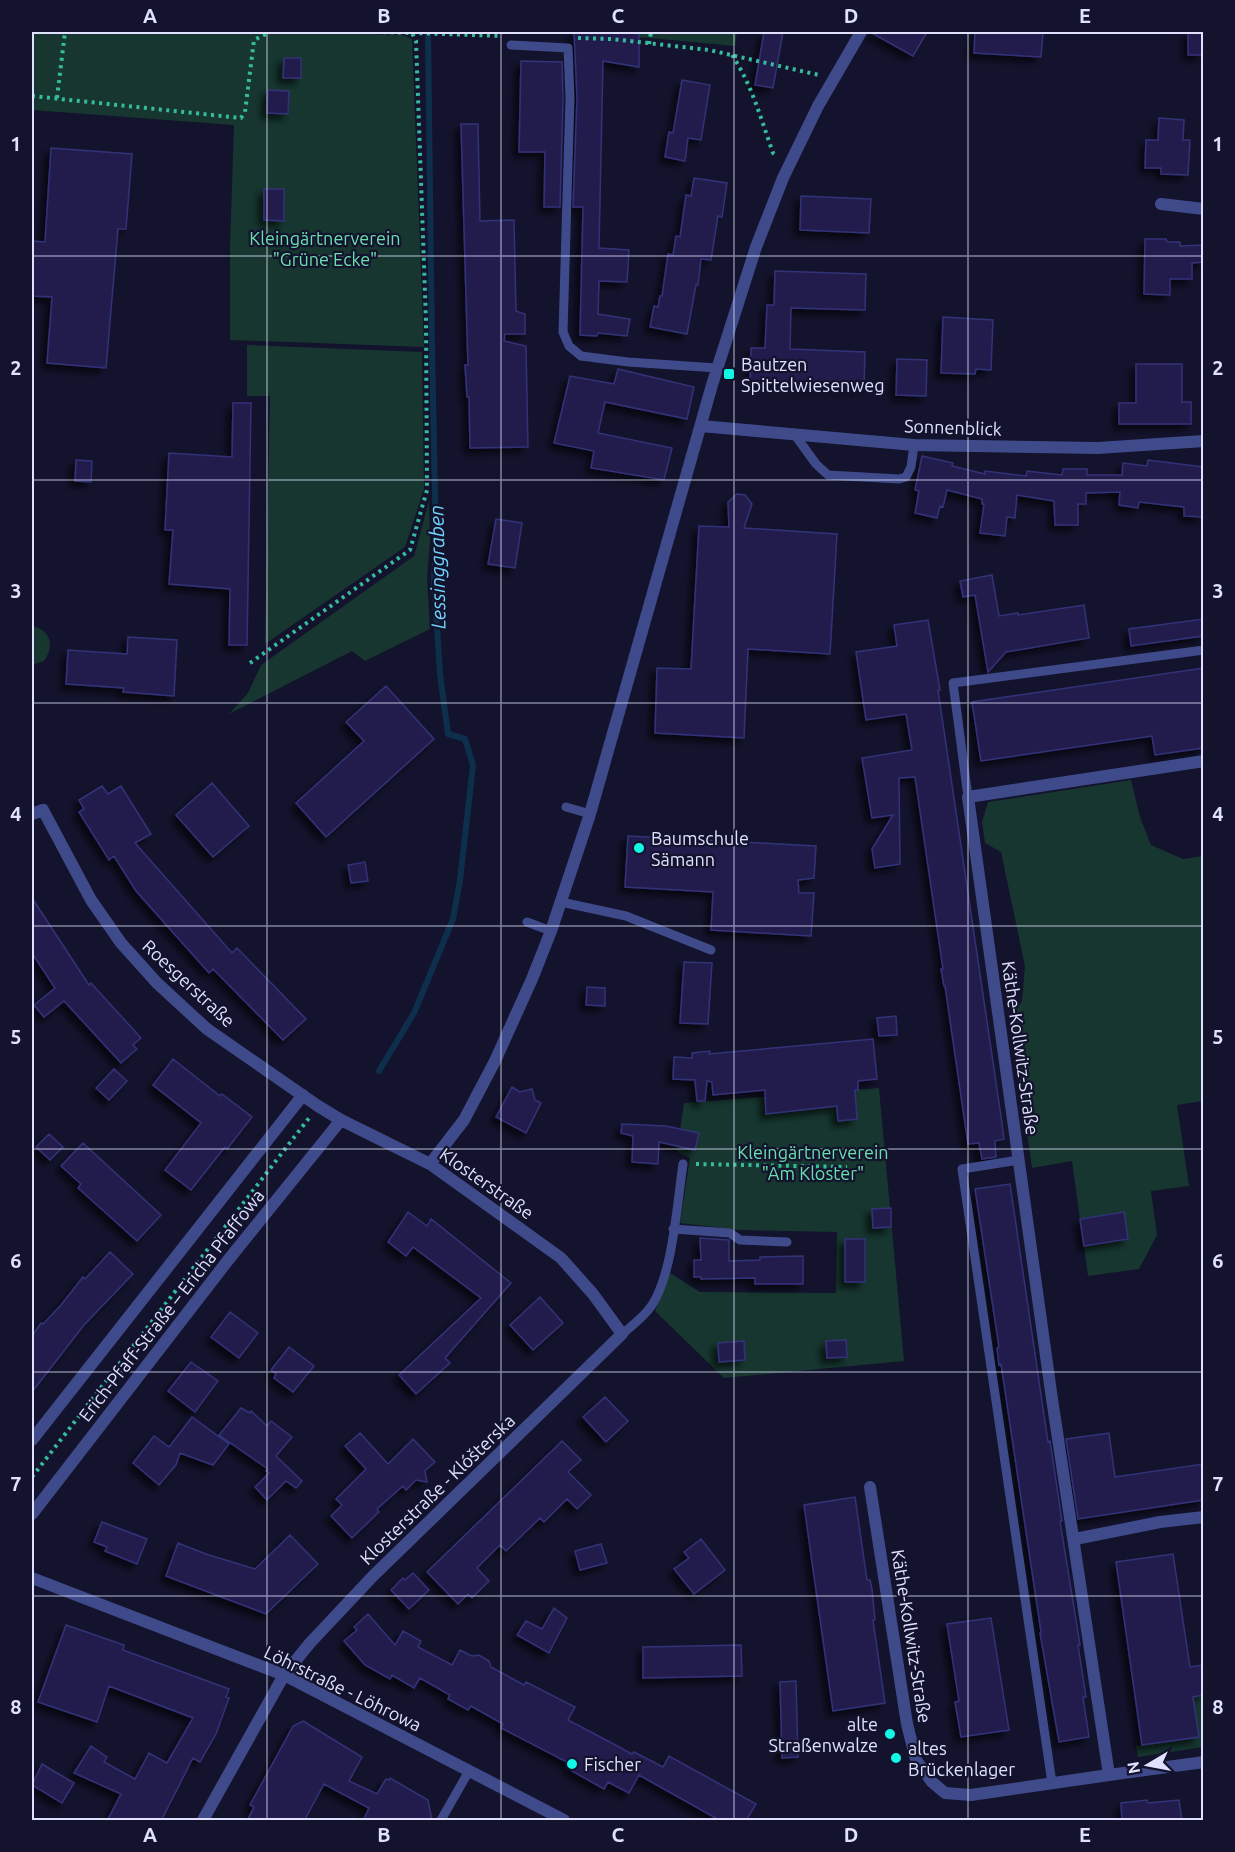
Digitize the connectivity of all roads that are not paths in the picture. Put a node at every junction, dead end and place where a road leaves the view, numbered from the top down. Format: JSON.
{"nodes":[{"id":1,"x":861,"y":32,"type":"edge"},
{"id":2,"x":511,"y":45,"type":"dead end"},
{"id":3,"x":1161,"y":204,"type":"dead end"},
{"id":4,"x":1203,"y":209,"type":"edge"},
{"id":5,"x":717,"y":368,"type":"junction"},
{"id":6,"x":701,"y":426,"type":"junction"},
{"id":7,"x":795,"y":435,"type":"junction"},
{"id":8,"x":1203,"y":441,"type":"edge"},
{"id":9,"x":914,"y":445,"type":"junction"},
{"id":10,"x":1203,"y":650,"type":"edge"},
{"id":11,"x":1203,"y":761,"type":"edge"},
{"id":12,"x":968,"y":797,"type":"junction"},
{"id":13,"x":566,"y":807,"type":"dead end"},
{"id":14,"x":37,"y":812,"type":"edge"},
{"id":15,"x":590,"y":814,"type":"junction"},
{"id":16,"x":561,"y":902,"type":"junction"},
{"id":17,"x":527,"y":921,"type":"dead end"},
{"id":18,"x":550,"y":931,"type":"junction"},
{"id":19,"x":711,"y":951,"type":"dead end"},
{"id":20,"x":303,"y":1095,"type":"junction"},
{"id":21,"x":342,"y":1120,"type":"junction"},
{"id":22,"x":1019,"y":1160,"type":"junction"},
{"id":23,"x":430,"y":1164,"type":"junction"},
{"id":24,"x":683,"y":1164,"type":"road end"},
{"id":25,"x":673,"y":1229,"type":"junction"},
{"id":26,"x":787,"y":1242,"type":"dead end"},
{"id":27,"x":622,"y":1334,"type":"junction"},
{"id":28,"x":32,"y":1440,"type":"edge"},
{"id":29,"x":870,"y":1487,"type":"dead end"},
{"id":30,"x":32,"y":1514,"type":"edge"},
{"id":31,"x":1203,"y":1517,"type":"edge"},
{"id":32,"x":1075,"y":1539,"type":"junction"},
{"id":33,"x":32,"y":1578,"type":"edge"},
{"id":34,"x":284,"y":1675,"type":"junction"},
{"id":35,"x":1203,"y":1762,"type":"edge"},
{"id":36,"x":469,"y":1771,"type":"junction"},
{"id":37,"x":1109,"y":1775,"type":"junction"},
{"id":38,"x":1052,"y":1783,"type":"junction"},
{"id":39,"x":203,"y":1821,"type":"edge"},
{"id":40,"x":441,"y":1821,"type":"edge"},
{"id":41,"x":564,"y":1821,"type":"edge"}],
"edges":[{"from":1,"to":5,"type":"street"},
{"from":2,"to":5,"type":"lane"},
{"from":3,"to":4,"type":"street"},
{"from":5,"to":6,"type":"street"},
{"from":6,"to":7,"type":"street","name":"Sonnenblick"},
{"from":6,"to":15,"type":"street"},
{"from":7,"to":9,"type":"street","name":"Sonnenblick"},
{"from":7,"to":9,"type":"lane"},
{"from":8,"to":9,"type":"street","name":"Sonnenblick"},
{"from":10,"to":12,"type":"lane"},
{"from":11,"to":12,"type":"street"},
{"from":12,"to":22,"type":"street","name":"Käthe-Kollwitz-Straße"},
{"from":13,"to":15,"type":"lane"},
{"from":14,"to":20,"type":"street","name":"Roesgerstraße"},
{"from":15,"to":16,"type":"street"},
{"from":16,"to":18,"type":"street"},
{"from":16,"to":19,"type":"lane"},
{"from":17,"to":18,"type":"lane"},
{"from":18,"to":23,"type":"street"},
{"from":20,"to":21,"type":"street","name":"Klosterstraße"},
{"from":20,"to":28,"type":"street","name":"Erich-Pfaff-Straße – Ericha Pfaffowa"},
{"from":21,"to":23,"type":"street","name":"Klosterstraße"},
{"from":21,"to":30,"type":"street","name":"Erich-Pfaff-Straße – Ericha Pfaffowa"},
{"from":22,"to":32,"type":"street","name":"Käthe-Kollwitz-Straße"},
{"from":22,"to":38,"type":"lane"},
{"from":23,"to":27,"type":"street","name":"Klosterstraße"},
{"from":24,"to":25,"type":"lane"},
{"from":25,"to":26,"type":"lane"},
{"from":25,"to":27,"type":"lane"},
{"from":27,"to":34,"type":"street","name":"Klosterstraße - Klóšterska"},
{"from":29,"to":38,"type":"street","name":"Käthe-Kollwitz-Straße"},
{"from":31,"to":32,"type":"street"},
{"from":32,"to":37,"type":"street","name":"Käthe-Kollwitz-Straße"},
{"from":33,"to":34,"type":"street","name":"Löhrstraße - Löhrowa"},
{"from":34,"to":36,"type":"street","name":"Löhrstraße - Löhrowa"},
{"from":34,"to":39,"type":"street","name":"Klosterstraße - Klóšterska"},
{"from":35,"to":37,"type":"street","name":"Käthe-Kollwitz-Straße"},
{"from":36,"to":40,"type":"lane"},
{"from":36,"to":41,"type":"street","name":"Löhrstraße - Löhrowa"},
{"from":37,"to":38,"type":"street","name":"Käthe-Kollwitz-Straße"}]}
